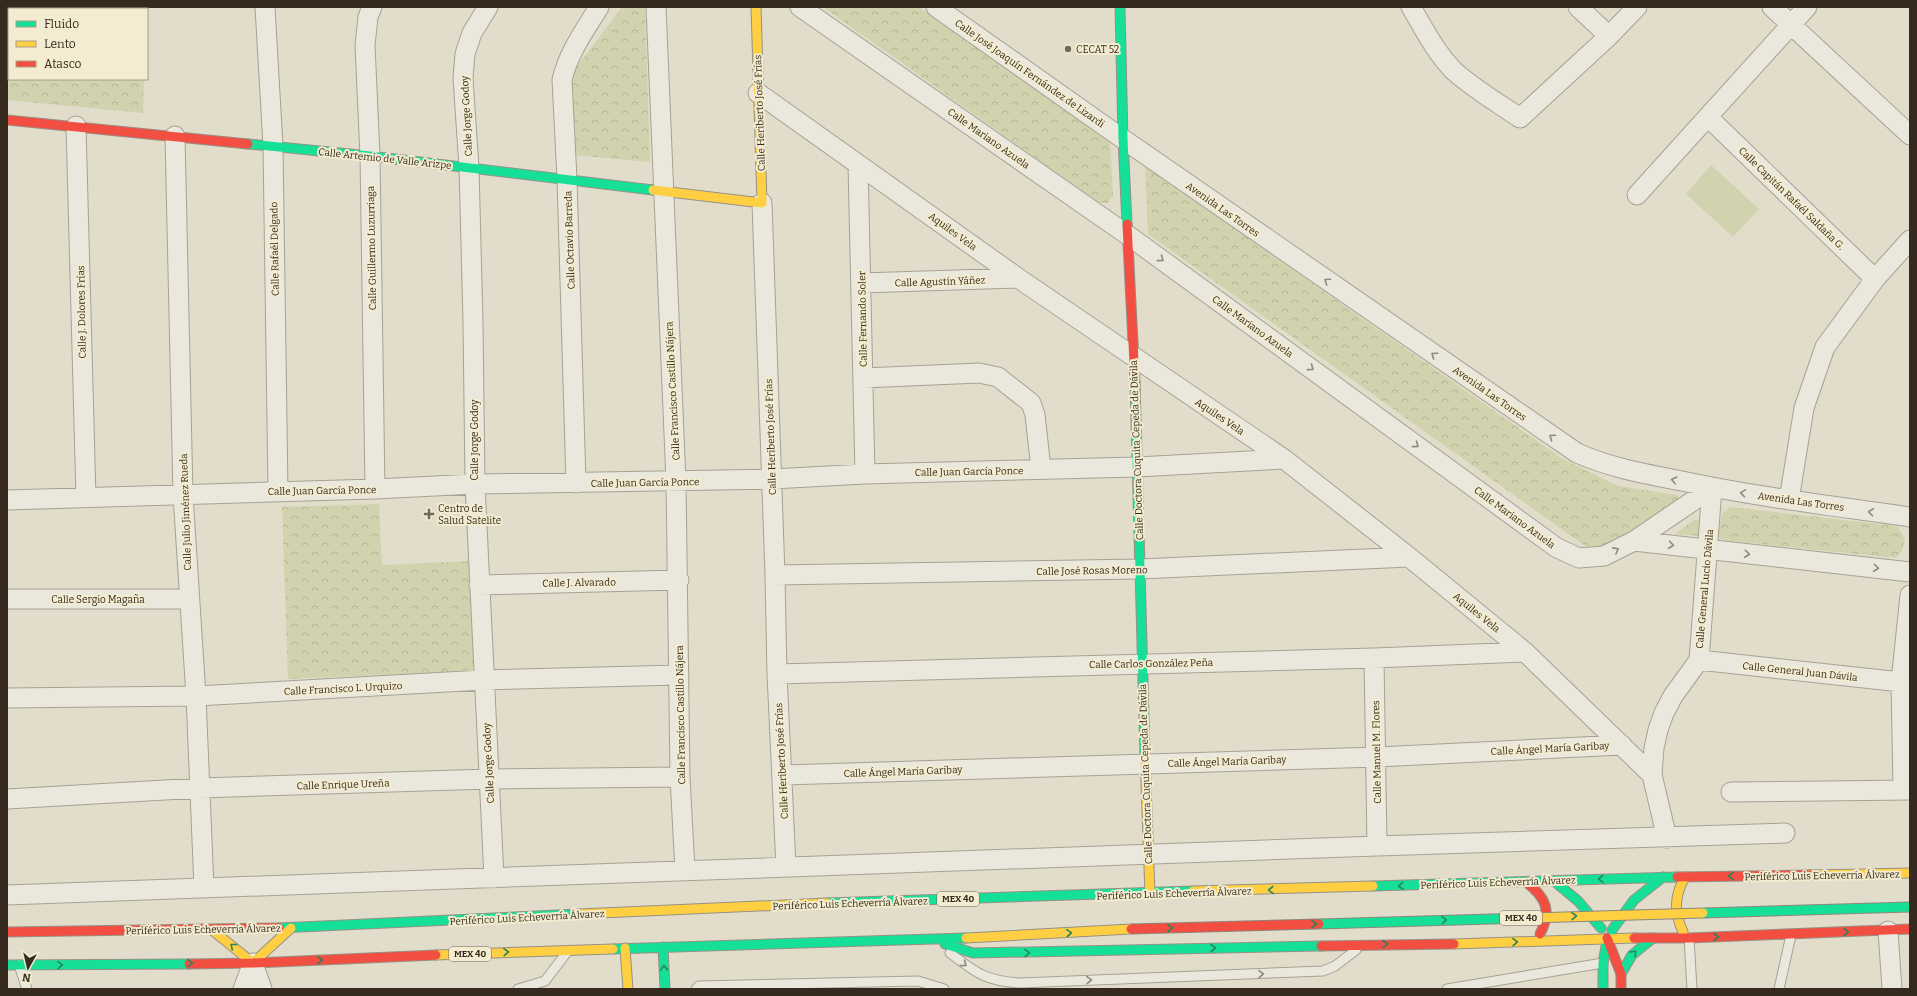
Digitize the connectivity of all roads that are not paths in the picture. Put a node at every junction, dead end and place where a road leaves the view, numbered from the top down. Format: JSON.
{"nodes":[{"id":1,"x":265,"y":7,"type":"edge"},
{"id":2,"x":372,"y":7,"type":"edge"},
{"id":3,"x":488,"y":7,"type":"edge"},
{"id":4,"x":599,"y":7,"type":"edge"},
{"id":5,"x":656,"y":7,"type":"edge"},
{"id":6,"x":756,"y":7,"type":"edge"},
{"id":7,"x":800,"y":7,"type":"edge"},
{"id":8,"x":936,"y":7,"type":"edge"},
{"id":9,"x":1120,"y":7,"type":"edge"},
{"id":10,"x":1411,"y":7,"type":"edge"},
{"id":11,"x":1578,"y":7,"type":"edge"},
{"id":12,"x":1637,"y":7,"type":"edge"},
{"id":13,"x":1772,"y":7,"type":"edge"},
{"id":14,"x":1807,"y":7,"type":"edge"},
{"id":15,"x":1791,"y":24,"type":"junction"},
{"id":16,"x":1609,"y":36,"type":"junction"},
{"id":17,"x":758,"y":93,"type":"junction"},
{"id":18,"x":1708,"y":117,"type":"junction"},
{"id":19,"x":7,"y":120,"type":"edge"},
{"id":20,"x":76,"y":126,"type":"junction"},
{"id":21,"x":1910,"y":135,"type":"edge"},
{"id":22,"x":175,"y":136,"type":"junction"},
{"id":23,"x":1123,"y":139,"type":"junction"},
{"id":24,"x":272,"y":146,"type":"junction"},
{"id":25,"x":370,"y":156,"type":"junction"},
{"id":26,"x":858,"y":164,"type":"junction"},
{"id":27,"x":469,"y":167,"type":"junction"},
{"id":28,"x":567,"y":179,"type":"junction"},
{"id":29,"x":663,"y":190,"type":"junction"},
{"id":30,"x":1637,"y":195,"type":"dead end"},
{"id":31,"x":762,"y":203,"type":"junction"},
{"id":32,"x":1129,"y":236,"type":"junction"},
{"id":33,"x":1910,"y":240,"type":"edge"},
{"id":34,"x":1018,"y":278,"type":"junction"},
{"id":35,"x":1876,"y":279,"type":"junction"},
{"id":36,"x":861,"y":284,"type":"junction"},
{"id":37,"x":1134,"y":357,"type":"junction"},
{"id":38,"x":863,"y":378,"type":"junction"},
{"id":39,"x":1284,"y":459,"type":"junction"},
{"id":40,"x":1137,"y":467,"type":"junction"},
{"id":41,"x":1041,"y":469,"type":"junction"},
{"id":42,"x":865,"y":474,"type":"junction"},
{"id":43,"x":772,"y":479,"type":"junction"},
{"id":44,"x":676,"y":482,"type":"junction"},
{"id":45,"x":576,"y":483,"type":"junction"},
{"id":46,"x":474,"y":484,"type":"junction"},
{"id":47,"x":1712,"y":488,"type":"junction"},
{"id":48,"x":375,"y":489,"type":"junction"},
{"id":49,"x":278,"y":491,"type":"junction"},
{"id":50,"x":183,"y":495,"type":"junction"},
{"id":51,"x":86,"y":498,"type":"junction"},
{"id":52,"x":7,"y":500,"type":"edge"},
{"id":53,"x":1789,"y":500,"type":"junction"},
{"id":54,"x":1910,"y":517,"type":"edge"},
{"id":55,"x":1634,"y":541,"type":"junction"},
{"id":56,"x":1708,"y":550,"type":"junction"},
{"id":57,"x":1409,"y":557,"type":"junction"},
{"id":58,"x":1140,"y":569,"type":"junction"},
{"id":59,"x":1910,"y":572,"type":"edge"},
{"id":60,"x":775,"y":575,"type":"junction"},
{"id":61,"x":679,"y":580,"type":"junction"},
{"id":62,"x":479,"y":585,"type":"junction"},
{"id":63,"x":1910,"y":596,"type":"edge"},
{"id":64,"x":7,"y":599,"type":"edge"},
{"id":65,"x":188,"y":599,"type":"junction"},
{"id":66,"x":1525,"y":652,"type":"junction"},
{"id":67,"x":1374,"y":658,"type":"junction"},
{"id":68,"x":1699,"y":660,"type":"junction"},
{"id":69,"x":1141,"y":663,"type":"junction"},
{"id":70,"x":777,"y":674,"type":"junction"},
{"id":71,"x":679,"y":675,"type":"junction"},
{"id":72,"x":483,"y":680,"type":"junction"},
{"id":73,"x":1901,"y":682,"type":"junction"},
{"id":74,"x":196,"y":696,"type":"junction"},
{"id":75,"x":7,"y":698,"type":"edge"},
{"id":76,"x":1622,"y":745,"type":"junction"},
{"id":77,"x":1376,"y":757,"type":"junction"},
{"id":78,"x":1146,"y":764,"type":"junction"},
{"id":79,"x":783,"y":775,"type":"junction"},
{"id":80,"x":1652,"y":775,"type":"junction"},
{"id":81,"x":680,"y":777,"type":"junction"},
{"id":82,"x":489,"y":779,"type":"junction"},
{"id":83,"x":200,"y":788,"type":"junction"},
{"id":84,"x":1907,"y":790,"type":"edge"},
{"id":85,"x":1731,"y":792,"type":"dead end"},
{"id":86,"x":7,"y":799,"type":"edge"},
{"id":87,"x":1785,"y":833,"type":"dead end"},
{"id":88,"x":1666,"y":838,"type":"junction"},
{"id":89,"x":1377,"y":846,"type":"junction"},
{"id":90,"x":1148,"y":855,"type":"junction"},
{"id":91,"x":786,"y":867,"type":"junction"},
{"id":92,"x":685,"y":871,"type":"junction"},
{"id":93,"x":1910,"y":873,"type":"edge"},
{"id":94,"x":1684,"y":876,"type":"junction"},
{"id":95,"x":1663,"y":877,"type":"junction"},
{"id":96,"x":494,"y":878,"type":"junction"},
{"id":97,"x":1554,"y":880,"type":"junction"},
{"id":98,"x":1526,"y":882,"type":"junction"},
{"id":99,"x":204,"y":888,"type":"junction"},
{"id":100,"x":1150,"y":894,"type":"junction"},
{"id":101,"x":7,"y":895,"type":"edge"},
{"id":102,"x":1910,"y":906,"type":"edge"},
{"id":103,"x":291,"y":928,"type":"junction"},
{"id":104,"x":1910,"y":929,"type":"edge"},
{"id":105,"x":212,"y":930,"type":"junction"},
{"id":106,"x":1888,"y":931,"type":"junction"},
{"id":107,"x":7,"y":932,"type":"edge"},
{"id":108,"x":1791,"y":935,"type":"junction"},
{"id":109,"x":1607,"y":938,"type":"junction"},
{"id":110,"x":1653,"y":938,"type":"junction"},
{"id":111,"x":1689,"y":938,"type":"junction"},
{"id":112,"x":933,"y":940,"type":"junction"},
{"id":113,"x":1536,"y":942,"type":"junction"},
{"id":114,"x":1362,"y":945,"type":"junction"},
{"id":115,"x":663,"y":947,"type":"junction"},
{"id":116,"x":625,"y":948,"type":"junction"},
{"id":117,"x":569,"y":950,"type":"junction"},
{"id":118,"x":253,"y":962,"type":"junction"},
{"id":119,"x":1603,"y":963,"type":"junction"},
{"id":120,"x":7,"y":965,"type":"edge"},
{"id":121,"x":19,"y":965,"type":"junction"},
{"id":122,"x":1620,"y":974,"type":"junction"},
{"id":123,"x":27,"y":989,"type":"edge"},
{"id":124,"x":242,"y":989,"type":"edge"},
{"id":125,"x":262,"y":989,"type":"edge"},
{"id":126,"x":518,"y":989,"type":"edge"},
{"id":127,"x":628,"y":989,"type":"edge"},
{"id":128,"x":665,"y":989,"type":"edge"},
{"id":129,"x":696,"y":989,"type":"edge"},
{"id":130,"x":944,"y":989,"type":"edge"},
{"id":131,"x":1447,"y":989,"type":"edge"},
{"id":132,"x":1603,"y":989,"type":"edge"},
{"id":133,"x":1621,"y":989,"type":"edge"},
{"id":134,"x":1692,"y":989,"type":"edge"},
{"id":135,"x":1779,"y":989,"type":"edge"},
{"id":136,"x":1892,"y":989,"type":"edge"}],
"edges":[{"from":1,"to":24,"type":"street","name":"Calle Rafaél Delgado"},
{"from":2,"to":25,"type":"street","name":"Calle Guillermo Luzurriaga"},
{"from":3,"to":27,"type":"street","name":"Calle Jorge Godoy"},
{"from":4,"to":28,"type":"street","name":"Calle Octavio Barreda"},
{"from":5,"to":29,"type":"street","name":"Calle Francisco Castillo Nájera"},
{"from":6,"to":17,"type":"main road","name":"Calle Heriberto José Frías"},
{"from":7,"to":32,"type":"street","name":"Calle Mariano Azuela"},
{"from":8,"to":23,"type":"street","name":"Calle José Joaquín Fernández de Lizardi"},
{"from":9,"to":23,"type":"main road","name":"Calle Doctora Cuquita Cepeda de Dávila"},
{"from":10,"to":16,"type":"street"},
{"from":11,"to":16,"type":"street"},
{"from":12,"to":16,"type":"street"},
{"from":13,"to":15,"type":"street"},
{"from":14,"to":15,"type":"street"},
{"from":15,"to":18,"type":"street"},
{"from":15,"to":21,"type":"street"},
{"from":17,"to":26,"type":"street","name":"Aquiles Vela"},
{"from":17,"to":31,"type":"main road","name":"Calle Heriberto José Frías"},
{"from":18,"to":30,"type":"street"},
{"from":18,"to":35,"type":"street","name":"Calle Capitán Rafaél Saldaña G."},
{"from":19,"to":20,"type":"main road","name":"Calle Artemio de Valle Arizpe"},
{"from":20,"to":22,"type":"main road","name":"Calle Artemio de Valle Arizpe"},
{"from":20,"to":51,"type":"street","name":"Calle J. Dolores Frías"},
{"from":22,"to":24,"type":"main road","name":"Calle Artemio de Valle Arizpe"},
{"from":22,"to":50,"type":"street","name":"Calle Julio Jiménez Rueda"},
{"from":23,"to":32,"type":"main road","name":"Calle Doctora Cuquita Cepeda de Dávila"},
{"from":47,"to":23,"type":"street","name":"Avenida Las Torres","one_way":true},
{"from":24,"to":25,"type":"main road","name":"Calle Artemio de Valle Arizpe"},
{"from":24,"to":49,"type":"street","name":"Calle Rafaél Delgado"},
{"from":25,"to":27,"type":"main road","name":"Calle Artemio de Valle Arizpe"},
{"from":25,"to":48,"type":"street","name":"Calle Guillermo Luzurriaga"},
{"from":26,"to":34,"type":"street","name":"Aquiles Vela"},
{"from":26,"to":36,"type":"street","name":"Calle Fernando Soler"},
{"from":27,"to":28,"type":"main road","name":"Calle Artemio de Valle Arizpe"},
{"from":27,"to":46,"type":"street","name":"Calle Jorge Godoy"},
{"from":28,"to":29,"type":"main road","name":"Calle Artemio de Valle Arizpe"},
{"from":28,"to":45,"type":"street","name":"Calle Octavio Barreda"},
{"from":29,"to":31,"type":"main road","name":"Calle Artemio de Valle Arizpe"},
{"from":29,"to":44,"type":"street","name":"Calle Francisco Castillo Nájera"},
{"from":31,"to":43,"type":"street","name":"Calle Heriberto José Frías"},
{"from":32,"to":37,"type":"main road","name":"Calle Doctora Cuquita Cepeda de Dávila"},
{"from":32,"to":55,"type":"street","name":"Calle Mariano Azuela","one_way":true},
{"from":33,"to":35,"type":"street"},
{"from":34,"to":36,"type":"street","name":"Calle Agustín Yáñez"},
{"from":34,"to":37,"type":"street","name":"Aquiles Vela"},
{"from":35,"to":53,"type":"street"},
{"from":36,"to":38,"type":"street","name":"Calle Fernando Soler"},
{"from":37,"to":39,"type":"street","name":"Aquiles Vela"},
{"from":37,"to":40,"type":"main road","name":"Calle Doctora Cuquita Cepeda de Dávila"},
{"from":38,"to":41,"type":"street"},
{"from":38,"to":42,"type":"street","name":"Calle Fernando Soler"},
{"from":39,"to":40,"type":"street","name":"Calle Juan García Ponce"},
{"from":39,"to":57,"type":"street","name":"Aquiles Vela"},
{"from":40,"to":41,"type":"street","name":"Calle Juan García Ponce"},
{"from":40,"to":58,"type":"main road","name":"Calle Doctora Cuquita Cepeda de Dávila"},
{"from":41,"to":42,"type":"street","name":"Calle Juan García Ponce"},
{"from":42,"to":43,"type":"street","name":"Calle Juan García Ponce"},
{"from":43,"to":44,"type":"street","name":"Calle Juan García Ponce"},
{"from":43,"to":60,"type":"street","name":"Calle Heriberto José Frías"},
{"from":44,"to":45,"type":"street","name":"Calle Juan García Ponce"},
{"from":44,"to":61,"type":"street","name":"Calle Francisco Castillo Nájera"},
{"from":45,"to":46,"type":"street","name":"Calle Juan García Ponce"},
{"from":46,"to":48,"type":"street","name":"Calle Juan García Ponce"},
{"from":46,"to":62,"type":"street","name":"Calle Jorge Godoy"},
{"from":53,"to":47,"type":"street","name":"Avenida Las Torres","one_way":true},
{"from":47,"to":55,"type":"street","name":"Calle Mariano Azuela"},
{"from":47,"to":56,"type":"street","name":"Calle General Lucio Dávila"},
{"from":48,"to":49,"type":"street","name":"Calle Juan García Ponce"},
{"from":49,"to":50,"type":"street","name":"Calle Juan García Ponce"},
{"from":50,"to":51,"type":"street","name":"Calle Juan García Ponce"},
{"from":50,"to":65,"type":"street","name":"Calle Julio Jiménez Rueda"},
{"from":51,"to":52,"type":"street","name":"Calle Juan García Ponce"},
{"from":54,"to":53,"type":"street","name":"Avenida Las Torres","one_way":true},
{"from":55,"to":56,"type":"street","one_way":true},
{"from":56,"to":59,"type":"street","one_way":true},
{"from":56,"to":68,"type":"street","name":"Calle General Lucio Dávila"},
{"from":57,"to":58,"type":"street","name":"Calle José Rosas Moreno"},
{"from":57,"to":66,"type":"street","name":"Aquiles Vela"},
{"from":58,"to":60,"type":"street","name":"Calle José Rosas Moreno"},
{"from":58,"to":69,"type":"main road","name":"Calle Doctora Cuquita Cepeda de Dávila"},
{"from":60,"to":70,"type":"street","name":"Calle Heriberto José Frías"},
{"from":61,"to":62,"type":"street","name":"Calle J. Alvarado"},
{"from":61,"to":71,"type":"street","name":"Calle Francisco Castillo Nájera"},
{"from":62,"to":72,"type":"street","name":"Calle Jorge Godoy"},
{"from":63,"to":73,"type":"street"},
{"from":64,"to":65,"type":"street","name":"Calle Sergio Magaña"},
{"from":65,"to":74,"type":"street","name":"Calle Julio Jiménez Rueda"},
{"from":66,"to":67,"type":"street","name":"Calle Carlos González Peña"},
{"from":66,"to":76,"type":"street","name":"Aquiles Vela"},
{"from":67,"to":69,"type":"street","name":"Calle Carlos González Peña"},
{"from":67,"to":77,"type":"street","name":"Calle Manuel M. Flores"},
{"from":68,"to":73,"type":"street","name":"Calle General Juan Dávila"},
{"from":68,"to":80,"type":"street","name":"Calle General Lucio Dávila"},
{"from":69,"to":70,"type":"street","name":"Calle Carlos González Peña"},
{"from":69,"to":78,"type":"main road","name":"Calle Doctora Cuquita Cepeda de Dávila"},
{"from":70,"to":79,"type":"street","name":"Calle Heriberto José Frías"},
{"from":71,"to":72,"type":"street","name":"Calle Francisco L. Urquizo"},
{"from":71,"to":81,"type":"street","name":"Calle Francisco Castillo Nájera"},
{"from":72,"to":74,"type":"street","name":"Calle Francisco L. Urquizo"},
{"from":72,"to":82,"type":"street","name":"Calle Jorge Godoy"},
{"from":73,"to":84,"type":"street"},
{"from":74,"to":75,"type":"street","name":"Calle Francisco L. Urquizo"},
{"from":74,"to":83,"type":"street","name":"Calle Julio Jiménez Rueda"},
{"from":76,"to":77,"type":"street","name":"Calle Ángel María Garibay"},
{"from":76,"to":80,"type":"street","name":"Aquiles Vela"},
{"from":77,"to":78,"type":"street","name":"Calle Ángel María Garibay"},
{"from":77,"to":89,"type":"street","name":"Calle Manuel M. Flores"},
{"from":78,"to":79,"type":"street","name":"Calle Ángel María Garibay"},
{"from":78,"to":90,"type":"main road","name":"Calle Doctora Cuquita Cepeda de Dávila"},
{"from":79,"to":91,"type":"street","name":"Calle Heriberto José Frías"},
{"from":80,"to":88,"type":"street"},
{"from":81,"to":82,"type":"street","name":"Calle Enrique Ureña"},
{"from":81,"to":92,"type":"street","name":"Calle Francisco Castillo Nájera"},
{"from":82,"to":83,"type":"street","name":"Calle Enrique Ureña"},
{"from":82,"to":96,"type":"street","name":"Calle Jorge Godoy"},
{"from":83,"to":86,"type":"street","name":"Calle Enrique Ureña"},
{"from":83,"to":99,"type":"street","name":"Calle Julio Jiménez Rueda"},
{"from":84,"to":85,"type":"street"},
{"from":87,"to":88,"type":"street"},
{"from":88,"to":89,"type":"street"},
{"from":89,"to":90,"type":"street"},
{"from":90,"to":91,"type":"street"},
{"from":90,"to":100,"type":"main road","name":"Calle Doctora Cuquita Cepeda de Dávila"},
{"from":91,"to":92,"type":"street"},
{"from":92,"to":96,"type":"street"},
{"from":93,"to":94,"type":"main road","name":"Periférico Luis Echeverría Álvarez","number":"MEX 40","one_way":true},
{"from":94,"to":95,"type":"main road","name":"Periférico Luis Echeverría Álvarez","number":"MEX 40"},
{"from":94,"to":111,"type":"main road"},
{"from":95,"to":97,"type":"main road","name":"Periférico Luis Echeverría Álvarez","number":"MEX 40","one_way":true},
{"from":95,"to":109,"type":"main road"},
{"from":96,"to":99,"type":"street"},
{"from":97,"to":98,"type":"main road","name":"Periférico Luis Echeverría Álvarez","number":"MEX 40"},
{"from":97,"to":109,"type":"main road"},
{"from":98,"to":100,"type":"main road","name":"Periférico Luis Echeverría Álvarez","number":"MEX 40","one_way":true},
{"from":98,"to":113,"type":"main road"},
{"from":99,"to":101,"type":"street"},
{"from":100,"to":103,"type":"main road","name":"Periférico Luis Echeverría Álvarez","number":"MEX 40"},
{"from":112,"to":102,"type":"main road","number":"MEX 40","one_way":true,"bridge":true},
{"from":103,"to":105,"type":"main road","name":"Periférico Luis Echeverría Álvarez","number":"MEX 40"},
{"from":103,"to":118,"type":"main road"},
{"from":104,"to":106,"type":"main road"},
{"from":105,"to":107,"type":"main road","name":"Periférico Luis Echeverría Álvarez","number":"MEX 40"},
{"from":118,"to":105,"type":"main road","one_way":true},
{"from":108,"to":106,"type":"main road","one_way":true},
{"from":106,"to":136,"type":"street"},
{"from":111,"to":108,"type":"main road","one_way":true},
{"from":108,"to":135,"type":"lane"},
{"from":109,"to":110,"type":"main road"},
{"from":109,"to":113,"type":"main road"},
{"from":109,"to":119,"type":"main road"},
{"from":109,"to":122,"type":"main road"},
{"from":110,"to":111,"type":"main road"},
{"from":122,"to":110,"type":"main road","one_way":true},
{"from":111,"to":134,"type":"lane"},
{"from":112,"to":114,"type":"main road","one_way":true},
{"from":112,"to":114,"type":"lane","one_way":true},
{"from":112,"to":115,"type":"main road","number":"MEX 40"},
{"from":114,"to":113,"type":"main road","one_way":true},
{"from":115,"to":116,"type":"main road","number":"MEX 40"},
{"from":128,"to":115,"type":"main road","one_way":true},
{"from":116,"to":117,"type":"main road","number":"MEX 40"},
{"from":116,"to":127,"type":"main road"},
{"from":118,"to":117,"type":"main road","number":"MEX 40","one_way":true},
{"from":117,"to":126,"type":"lane"},
{"from":121,"to":118,"type":"main road","number":"MEX 40","one_way":true},
{"from":118,"to":124,"type":"street"},
{"from":118,"to":125,"type":"street"},
{"from":119,"to":131,"type":"lane"},
{"from":119,"to":132,"type":"main road"},
{"from":120,"to":121,"type":"main road","number":"MEX 40"},
{"from":121,"to":123,"type":"lane"},
{"from":122,"to":133,"type":"main road"},
{"from":129,"to":130,"type":"lane"}]}
